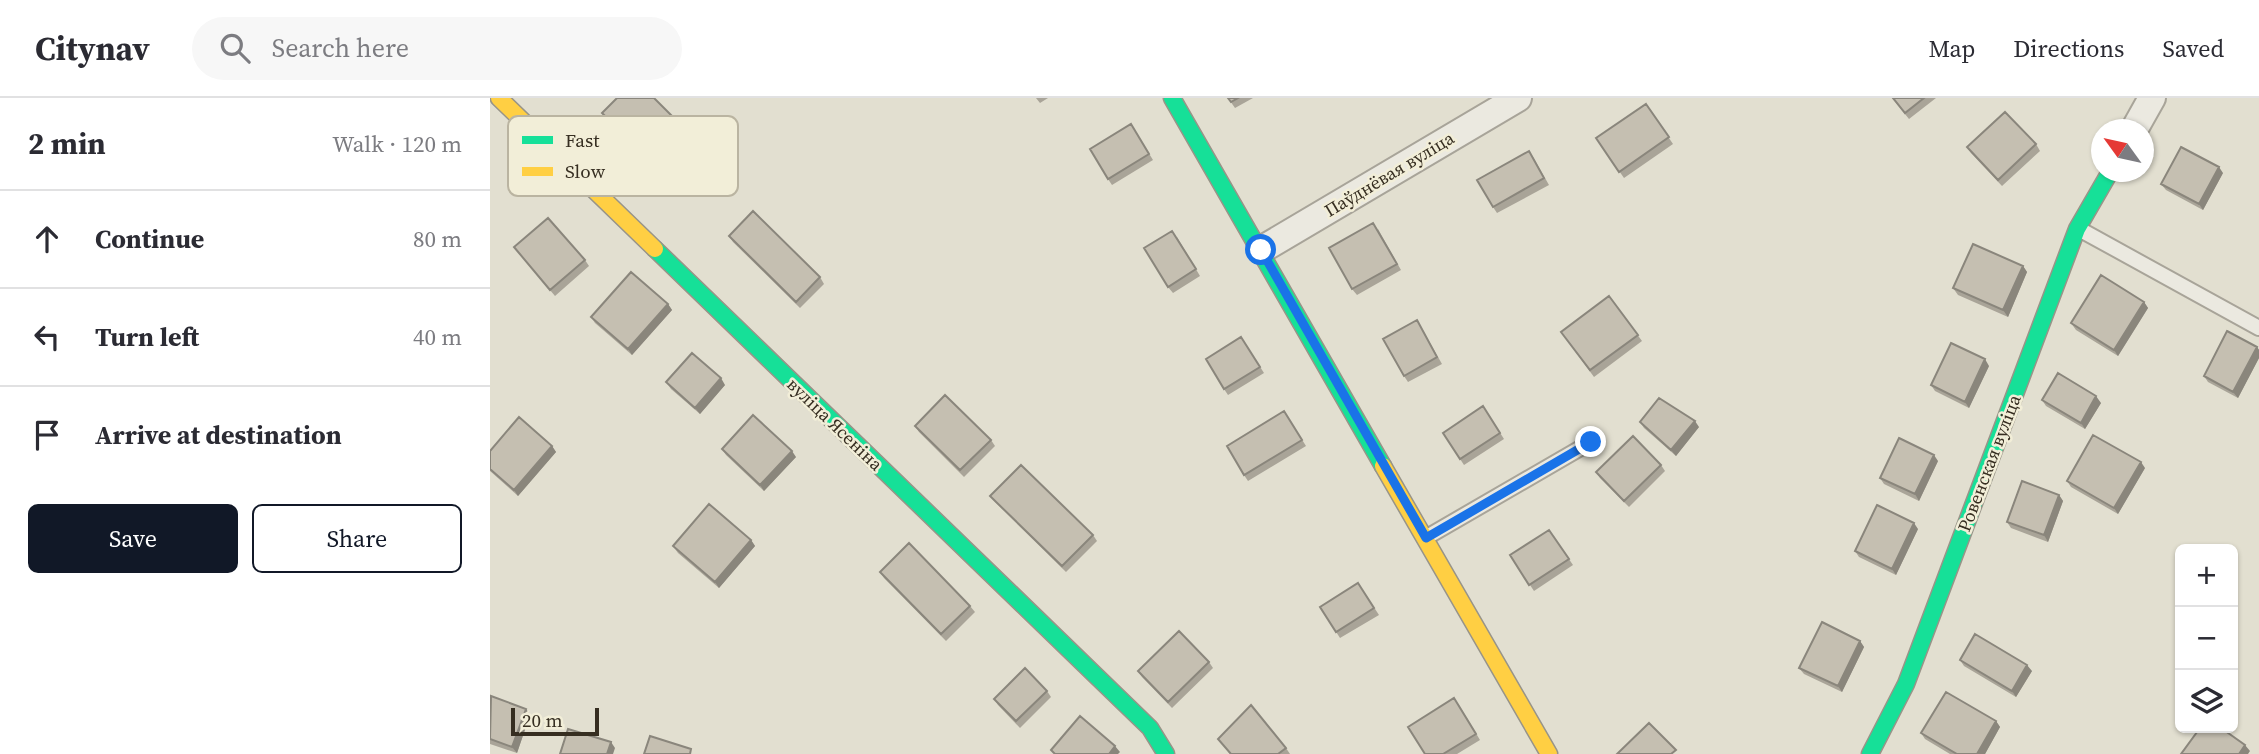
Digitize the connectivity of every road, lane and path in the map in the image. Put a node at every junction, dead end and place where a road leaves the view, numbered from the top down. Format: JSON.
{"nodes":[{"id":1,"x":499,"y":98,"type":"edge"},
{"id":2,"x":1172,"y":98,"type":"edge"},
{"id":3,"x":1518,"y":98,"type":"edge"},
{"id":4,"x":2151,"y":98,"type":"edge"},
{"id":5,"x":518,"y":116,"type":"edge"},
{"id":6,"x":2140,"y":119,"type":"edge"},
{"id":7,"x":2104,"y":182,"type":"edge"},
{"id":8,"x":600,"y":196,"type":"edge"},
{"id":9,"x":2077,"y":229,"type":"junction"},
{"id":10,"x":1261,"y":250,"type":"junction"},
{"id":11,"x":2259,"y":328,"type":"edge"},
{"id":12,"x":1591,"y":442,"type":"dead end"},
{"id":13,"x":1426,"y":538,"type":"junction"},
{"id":14,"x":1166,"y":754,"type":"edge"},
{"id":15,"x":1549,"y":754,"type":"edge"},
{"id":16,"x":1870,"y":754,"type":"edge"}],
"edges":[{"from":1,"to":5,"type":"street","name":"вуліца Ясеніна"},
{"from":2,"to":10,"type":"street"},
{"from":3,"to":10,"type":"street","name":"Паўднёвая вуліца"},
{"from":4,"to":6,"type":"street"},
{"from":7,"to":9,"type":"street","name":"Ровенская вуліца"},
{"from":8,"to":14,"type":"street","name":"вуліца Ясеніна"},
{"from":9,"to":11,"type":"lane"},
{"from":9,"to":16,"type":"street","name":"Ровенская вуліца"},
{"from":10,"to":13,"type":"street"},
{"from":12,"to":13,"type":"lane"},
{"from":13,"to":15,"type":"street"}]}
